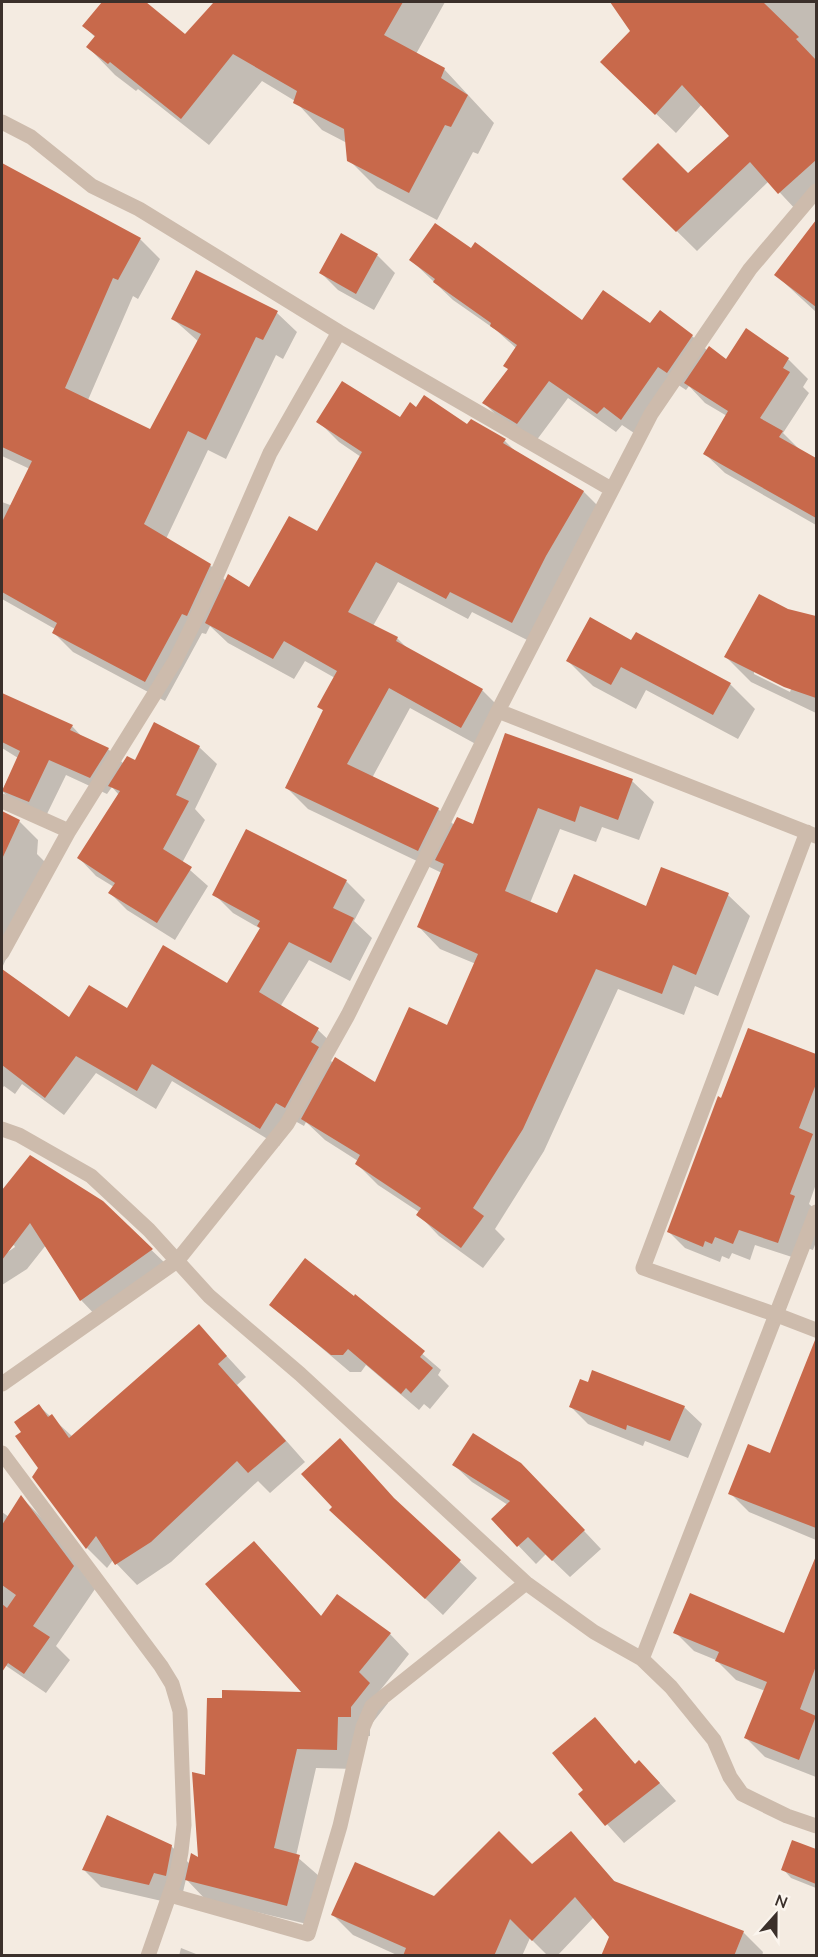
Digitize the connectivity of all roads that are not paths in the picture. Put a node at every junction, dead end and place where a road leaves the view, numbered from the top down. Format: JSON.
{"nodes":[{"id":1,"x":2,"y":122,"type":"edge"},
{"id":2,"x":816,"y":191,"type":"edge"},
{"id":3,"x":339,"y":332,"type":"junction"},
{"id":4,"x":610,"y":489,"type":"junction"},
{"id":5,"x":498,"y":711,"type":"junction"},
{"id":6,"x":2,"y":801,"type":"edge"},
{"id":7,"x":69,"y":831,"type":"junction"},
{"id":8,"x":812,"y":834,"type":"edge"},
{"id":9,"x":2,"y":953,"type":"edge"},
{"id":10,"x":2,"y":1129,"type":"edge"},
{"id":11,"x":816,"y":1212,"type":"edge"},
{"id":12,"x":177,"y":1261,"type":"junction"},
{"id":13,"x":777,"y":1315,"type":"junction"},
{"id":14,"x":816,"y":1330,"type":"edge"},
{"id":15,"x":2,"y":1384,"type":"edge"},
{"id":16,"x":2,"y":1453,"type":"edge"},
{"id":17,"x":526,"y":1583,"type":"junction"},
{"id":18,"x":642,"y":1659,"type":"junction"},
{"id":19,"x":816,"y":1826,"type":"edge"},
{"id":20,"x":170,"y":1895,"type":"junction"},
{"id":21,"x":148,"y":1956,"type":"edge"}],
"edges":[{"from":1,"to":3,"type":"street"},
{"from":2,"to":4,"type":"street"},
{"from":3,"to":4,"type":"street"},
{"from":3,"to":7,"type":"street"},
{"from":4,"to":5,"type":"street"},
{"from":5,"to":8,"type":"street"},
{"from":5,"to":12,"type":"street"},
{"from":6,"to":7,"type":"street"},
{"from":7,"to":9,"type":"street"},
{"from":8,"to":13,"type":"street"},
{"from":10,"to":12,"type":"street"},
{"from":11,"to":13,"type":"street"},
{"from":12,"to":15,"type":"street"},
{"from":12,"to":17,"type":"street"},
{"from":13,"to":14,"type":"street"},
{"from":13,"to":18,"type":"street"},
{"from":16,"to":20,"type":"street"},
{"from":17,"to":18,"type":"street"},
{"from":17,"to":20,"type":"street"},
{"from":18,"to":19,"type":"street"},
{"from":20,"to":21,"type":"street"}]}
